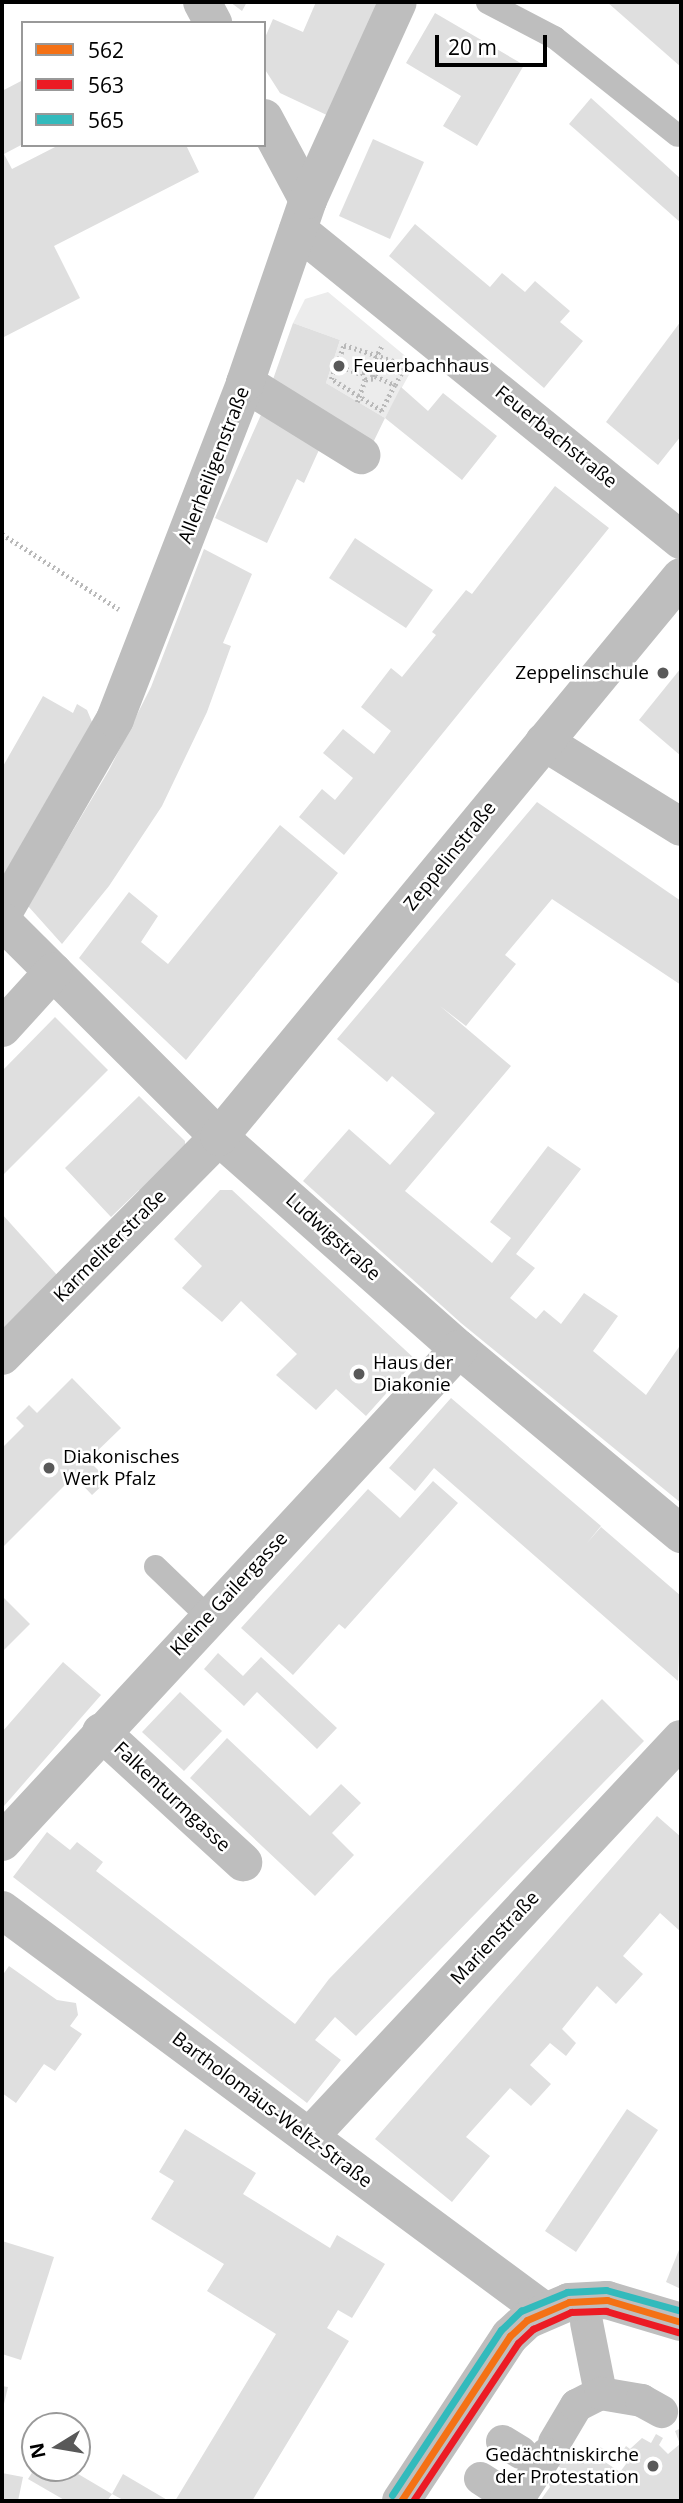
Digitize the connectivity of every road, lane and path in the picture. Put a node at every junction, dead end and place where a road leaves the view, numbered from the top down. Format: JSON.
{"nodes":[{"id":1,"x":202,"y":2,"type":"edge"},
{"id":2,"x":398,"y":2,"type":"edge"},
{"id":3,"x":486,"y":2,"type":"edge"},
{"id":4,"x":212,"y":21,"type":"edge"},
{"id":5,"x":266,"y":123,"type":"edge"},
{"id":6,"x":677,"y":135,"type":"dead end"},
{"id":7,"x":303,"y":215,"type":"junction"},
{"id":8,"x":386,"y":338,"type":"dead end"},
{"id":9,"x":377,"y":355,"type":"junction"},
{"id":10,"x":336,"y":365,"type":"junction"},
{"id":11,"x":370,"y":368,"type":"junction"},
{"id":12,"x":361,"y":374,"type":"junction"},
{"id":13,"x":374,"y":376,"type":"junction"},
{"id":14,"x":365,"y":380,"type":"junction"},
{"id":15,"x":245,"y":383,"type":"junction"},
{"id":16,"x":395,"y":385,"type":"junction"},
{"id":17,"x":358,"y":399,"type":"junction"},
{"id":18,"x":361,"y":456,"type":"dead end"},
{"id":19,"x":2,"y":534,"type":"edge"},
{"id":20,"x":681,"y":540,"type":"edge"},
{"id":21,"x":681,"y":576,"type":"edge"},
{"id":22,"x":152,"y":630,"type":"junction"},
{"id":23,"x":544,"y":741,"type":"junction"},
{"id":24,"x":681,"y":827,"type":"edge"},
{"id":25,"x":2,"y":915,"type":"edge"},
{"id":26,"x":2,"y":921,"type":"edge"},
{"id":27,"x":53,"y":972,"type":"junction"},
{"id":28,"x":2,"y":1028,"type":"edge"},
{"id":29,"x":219,"y":1137,"type":"junction"},
{"id":30,"x":459,"y":1349,"type":"junction"},
{"id":31,"x":2,"y":1356,"type":"edge"},
{"id":32,"x":681,"y":1534,"type":"edge"},
{"id":33,"x":155,"y":1566,"type":"dead end"},
{"id":34,"x":208,"y":1617,"type":"junction"},
{"id":35,"x":101,"y":1732,"type":"junction"},
{"id":36,"x":681,"y":1739,"type":"edge"},
{"id":37,"x":2,"y":1842,"type":"edge"},
{"id":38,"x":243,"y":1862,"type":"dead end"},
{"id":39,"x":2,"y":1910,"type":"edge"},
{"id":40,"x":309,"y":2137,"type":"junction"},
{"id":41,"x":542,"y":2310,"type":"junction"},
{"id":42,"x":586,"y":2322,"type":"dead end"},
{"id":43,"x":681,"y":2322,"type":"edge"},
{"id":44,"x":600,"y":2393,"type":"junction"},
{"id":45,"x":670,"y":2413,"type":"edge"},
{"id":46,"x":519,"y":2468,"type":"dead end"},
{"id":47,"x":401,"y":2501,"type":"edge"}],
"edges":[{"from":1,"to":4,"type":"street"},
{"from":2,"to":7,"type":"street","name":"Allerheiligenstraße"},
{"from":3,"to":6,"type":"lane"},
{"from":5,"to":7,"type":"street"},
{"from":7,"to":15,"type":"street","name":"Allerheiligenstraße"},
{"from":7,"to":20,"type":"street","name":"Feuerbachstraße"},
{"from":8,"to":9,"type":"path"},
{"from":9,"to":10,"type":"path"},
{"from":9,"to":11,"type":"path"},
{"from":9,"to":16,"type":"path"},
{"from":10,"to":12,"type":"path"},
{"from":10,"to":17,"type":"path"},
{"from":11,"to":12,"type":"path"},
{"from":11,"to":13,"type":"path"},
{"from":12,"to":14,"type":"path"},
{"from":13,"to":14,"type":"path"},
{"from":13,"to":16,"type":"path"},
{"from":14,"to":17,"type":"path"},
{"from":15,"to":18,"type":"street"},
{"from":15,"to":22,"type":"street","name":"Allerheiligenstraße"},
{"from":16,"to":17,"type":"path"},
{"from":19,"to":22,"type":"path"},
{"from":21,"to":23,"type":"street","name":"Zeppelinstraße"},
{"from":22,"to":25,"type":"street","name":"Allerheiligenstraße"},
{"from":23,"to":24,"type":"street"},
{"from":23,"to":29,"type":"street","name":"Zeppelinstraße"},
{"from":26,"to":27,"type":"street","name":"Ludwigstraße"},
{"from":27,"to":28,"type":"street"},
{"from":27,"to":29,"type":"street","name":"Ludwigstraße"},
{"from":29,"to":30,"type":"street","name":"Ludwigstraße"},
{"from":29,"to":31,"type":"street","name":"Karmeliterstraße"},
{"from":30,"to":32,"type":"street","name":"Ludwigstraße"},
{"from":30,"to":34,"type":"street","name":"Kleine Gailergasse"},
{"from":33,"to":34,"type":"lane"},
{"from":34,"to":35,"type":"street","name":"Kleine Gailergasse"},
{"from":35,"to":37,"type":"street","name":"Kleine Gailergasse"},
{"from":35,"to":38,"type":"street","name":"Falkenturmgasse"},
{"from":36,"to":40,"type":"street","name":"Marienstraße"},
{"from":39,"to":40,"type":"street","name":"Bartholomäus-Weltz-Straße"},
{"from":40,"to":41,"type":"street","name":"Bartholomäus-Weltz-Straße"},
{"from":41,"to":43,"type":"street"},
{"from":41,"to":47,"type":"street"},
{"from":42,"to":44,"type":"street"},
{"from":44,"to":45,"type":"street"},
{"from":44,"to":46,"type":"street"}]}
